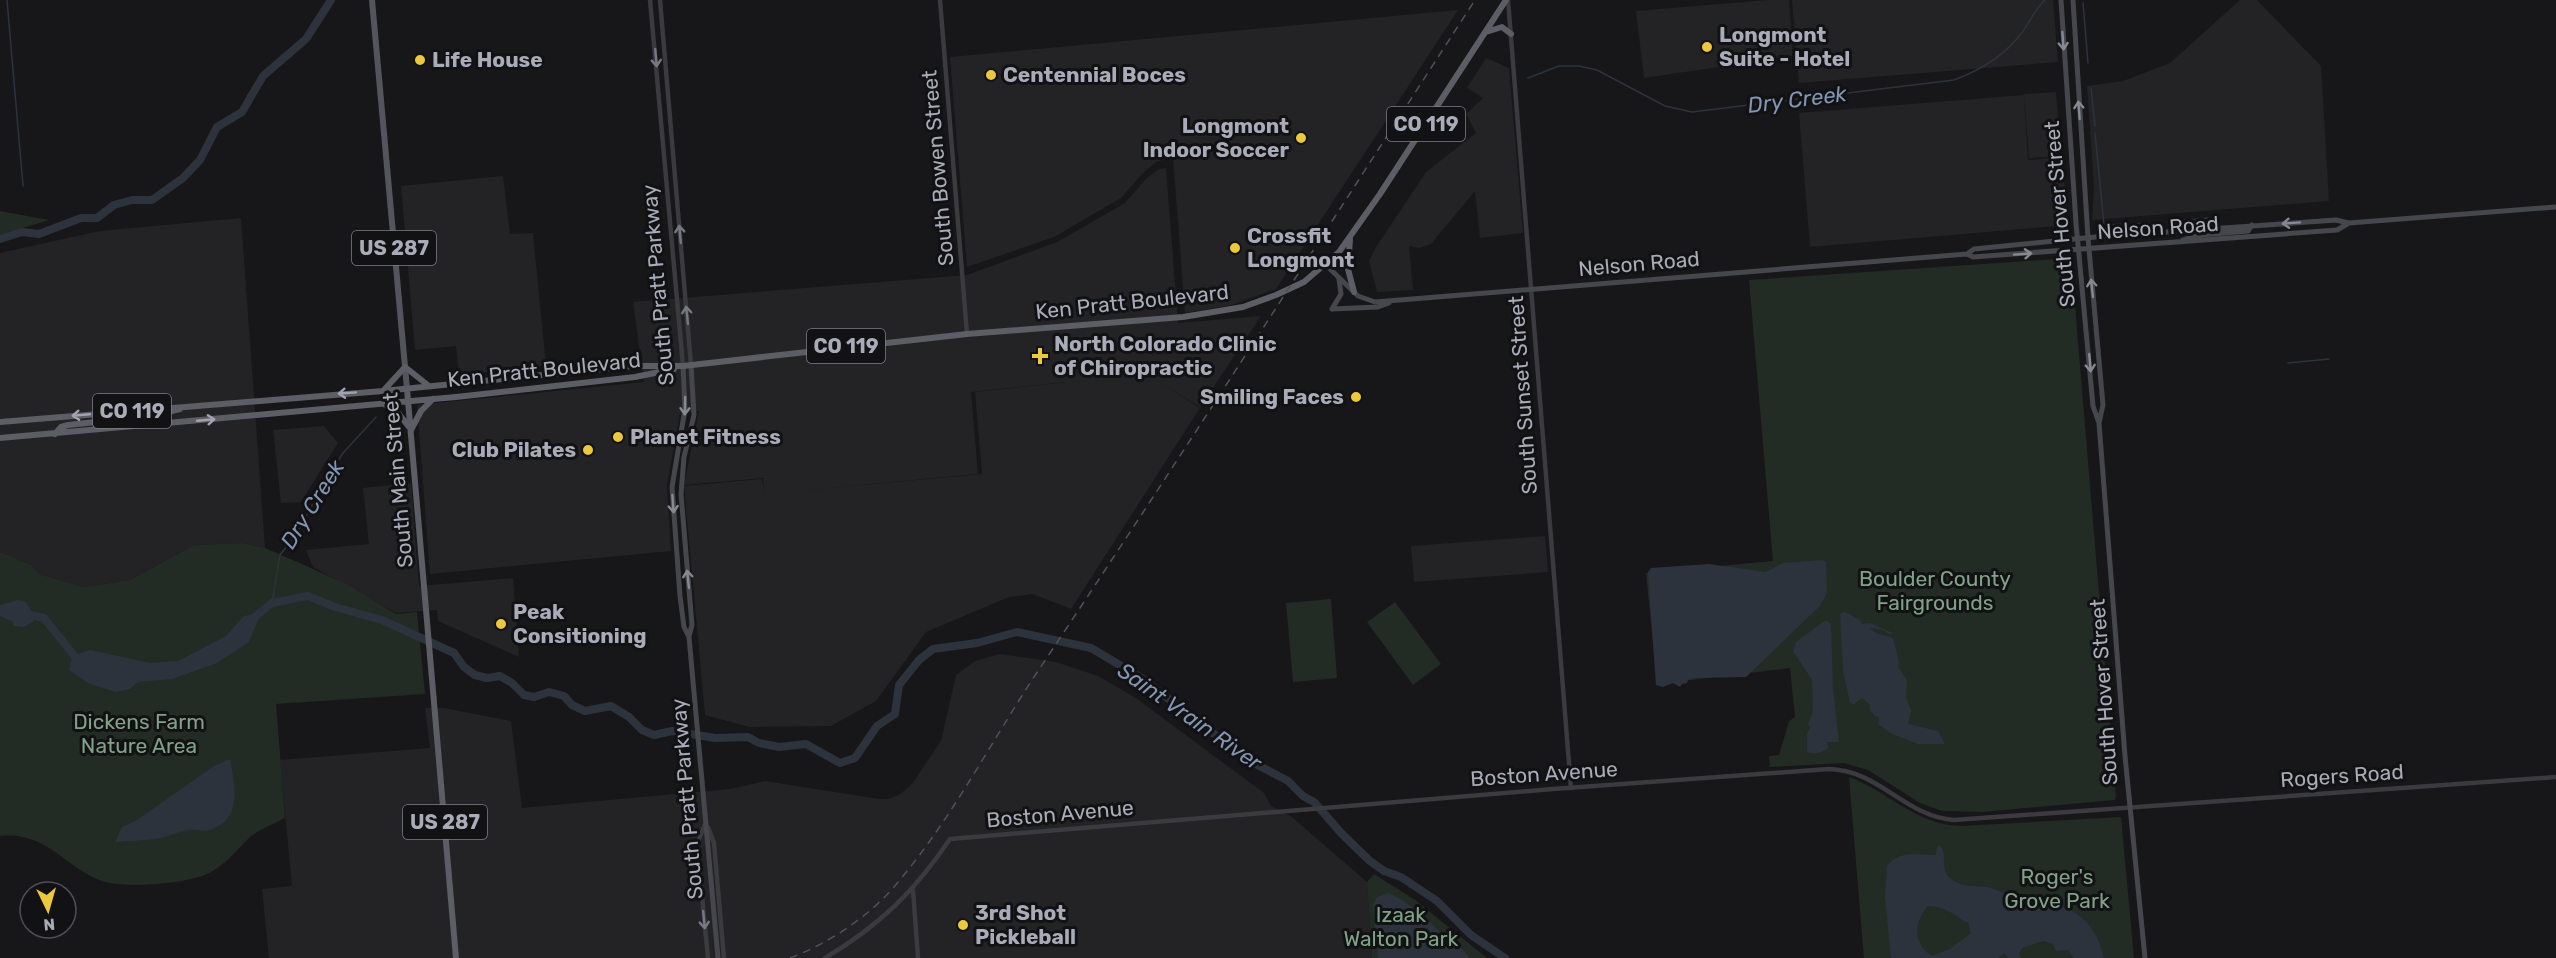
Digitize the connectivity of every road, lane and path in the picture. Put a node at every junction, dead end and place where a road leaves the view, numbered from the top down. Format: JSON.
{"nodes":[{"id":1,"x":372,"y":0,"type":"edge"},
{"id":2,"x":650,"y":0,"type":"edge"},
{"id":3,"x":660,"y":0,"type":"edge"},
{"id":4,"x":940,"y":0,"type":"edge"},
{"id":5,"x":1507,"y":0,"type":"edge"},
{"id":6,"x":2061,"y":0,"type":"edge"},
{"id":7,"x":2073,"y":0,"type":"edge"},
{"id":8,"x":1483,"y":34,"type":"junction"},
{"id":9,"x":1511,"y":34,"type":"junction"},
{"id":10,"x":2556,"y":207,"type":"edge"},
{"id":11,"x":2349,"y":223,"type":"junction"},
{"id":12,"x":2252,"y":225,"type":"junction"},
{"id":13,"x":1350,"y":238,"type":"junction"},
{"id":14,"x":2088,"y":238,"type":"junction"},
{"id":15,"x":2078,"y":239,"type":"junction"},
{"id":16,"x":2179,"y":242,"type":"junction"},
{"id":17,"x":2089,"y":249,"type":"junction"},
{"id":18,"x":2079,"y":250,"type":"junction"},
{"id":19,"x":1967,"y":255,"type":"junction"},
{"id":20,"x":1326,"y":265,"type":"junction"},
{"id":21,"x":1338,"y":277,"type":"junction"},
{"id":22,"x":1531,"y":289,"type":"junction"},
{"id":23,"x":1354,"y":292,"type":"junction"},
{"id":24,"x":1396,"y":300,"type":"junction"},
{"id":25,"x":967,"y":334,"type":"junction"},
{"id":26,"x":691,"y":365,"type":"junction"},
{"id":27,"x":683,"y":366,"type":"junction"},
{"id":28,"x":405,"y":367,"type":"junction"},
{"id":29,"x":2101,"y":384,"type":"junction"},
{"id":30,"x":2091,"y":385,"type":"junction"},
{"id":31,"x":430,"y":386,"type":"junction"},
{"id":32,"x":406,"y":389,"type":"junction"},
{"id":33,"x":383,"y":391,"type":"junction"},
{"id":34,"x":433,"y":399,"type":"junction"},
{"id":35,"x":408,"y":401,"type":"junction"},
{"id":36,"x":384,"y":403,"type":"junction"},
{"id":37,"x":192,"y":406,"type":"junction"},
{"id":38,"x":0,"y":422,"type":"edge"},
{"id":39,"x":2099,"y":423,"type":"junction"},
{"id":40,"x":411,"y":430,"type":"junction"},
{"id":41,"x":55,"y":434,"type":"junction"},
{"id":42,"x":0,"y":438,"type":"edge"},
{"id":43,"x":689,"y":637,"type":"junction"},
{"id":44,"x":2556,"y":777,"type":"edge"},
{"id":45,"x":1571,"y":788,"type":"junction"},
{"id":46,"x":2130,"y":808,"type":"junction"},
{"id":47,"x":706,"y":822,"type":"junction"},
{"id":48,"x":913,"y":890,"type":"junction"},
{"id":49,"x":456,"y":958,"type":"edge"},
{"id":50,"x":708,"y":958,"type":"edge"},
{"id":51,"x":718,"y":958,"type":"edge"},
{"id":52,"x":724,"y":958,"type":"edge"},
{"id":53,"x":825,"y":958,"type":"edge"},
{"id":54,"x":918,"y":958,"type":"edge"},
{"id":55,"x":2145,"y":958,"type":"edge"}],
"edges":[{"from":1,"to":28,"type":"main road","name":"South Main Street","number":"US 287"},
{"from":2,"to":27,"type":"street","name":"South Pratt Parkway","one_way":true},
{"from":26,"to":3,"type":"street","name":"South Pratt Parkway","one_way":true},
{"from":4,"to":25,"type":"street","name":"South Bowen Street"},
{"from":5,"to":8,"type":"highway","name":"Ken Pratt Boulevard","number":"CO 119"},
{"from":5,"to":9,"type":"street","name":"South Sunset Street"},
{"from":6,"to":15,"type":"main road","name":"South Hover Street","one_way":true},
{"from":14,"to":7,"type":"main road","name":"South Hover Street","one_way":true},
{"from":8,"to":9,"type":"highway"},
{"from":8,"to":13,"type":"highway","name":"Ken Pratt Boulevard","number":"CO 119"},
{"from":9,"to":22,"type":"street","name":"South Sunset Street"},
{"from":10,"to":11,"type":"main road","name":"Nelson Road"},
{"from":11,"to":12,"type":"main road","name":"Nelson Road","one_way":true},
{"from":11,"to":16,"type":"main road","name":"Nelson Road"},
{"from":12,"to":14,"type":"main road","name":"Nelson Road"},
{"from":12,"to":16,"type":"main road"},
{"from":13,"to":20,"type":"highway","name":"Ken Pratt Boulevard","number":"CO 119"},
{"from":13,"to":23,"type":"highway"},
{"from":14,"to":15,"type":"main road","name":"Nelson Road"},
{"from":14,"to":17,"type":"main road","name":"South Hover Street"},
{"from":15,"to":18,"type":"main road","name":"South Hover Street"},
{"from":15,"to":19,"type":"main road","name":"Nelson Road"},
{"from":16,"to":17,"type":"main road","name":"Nelson Road"},
{"from":17,"to":18,"type":"main road","name":"Nelson Road"},
{"from":29,"to":17,"type":"main road","name":"South Hover Street","one_way":true},
{"from":19,"to":18,"type":"main road","name":"Nelson Road","one_way":true},
{"from":18,"to":30,"type":"main road","name":"South Hover Street","one_way":true},
{"from":19,"to":22,"type":"main road","name":"Nelson Road"},
{"from":20,"to":21,"type":"main road","name":"Nelson Road"},
{"from":20,"to":25,"type":"highway","name":"Ken Pratt Boulevard","number":"CO 119"},
{"from":21,"to":23,"type":"main road","name":"Nelson Road"},
{"from":21,"to":24,"type":"main road"},
{"from":22,"to":24,"type":"main road","name":"Nelson Road"},
{"from":22,"to":45,"type":"street","name":"South Sunset Street"},
{"from":23,"to":24,"type":"main road","name":"Nelson Road"},
{"from":25,"to":26,"type":"highway","name":"Ken Pratt Boulevard","number":"CO 119"},
{"from":26,"to":27,"type":"highway","name":"Ken Pratt Boulevard","number":"CO 119"},
{"from":43,"to":26,"type":"main road","name":"South Pratt Parkway","one_way":true},
{"from":27,"to":31,"type":"highway","name":"Ken Pratt Boulevard","number":"CO 119"},
{"from":27,"to":34,"type":"highway","name":"Ken Pratt Boulevard","number":"CO 119"},
{"from":27,"to":43,"type":"main road","name":"South Pratt Parkway","one_way":true},
{"from":28,"to":31,"type":"highway"},
{"from":28,"to":32,"type":"main road","name":"South Main Street","number":"US 287"},
{"from":28,"to":33,"type":"highway"},
{"from":29,"to":30,"type":"main road"},
{"from":29,"to":39,"type":"main road","name":"South Hover Street"},
{"from":30,"to":39,"type":"main road","name":"South Hover Street"},
{"from":31,"to":32,"type":"highway","name":"Ken Pratt Boulevard","number":"CO 119"},
{"from":32,"to":33,"type":"highway","number":"CO 119"},
{"from":32,"to":35,"type":"highway","name":"South Main Street","number":"US 287"},
{"from":33,"to":37,"type":"highway","number":"CO 119","one_way":true},
{"from":34,"to":35,"type":"highway","name":"Ken Pratt Boulevard","number":"CO 119"},
{"from":34,"to":40,"type":"highway"},
{"from":35,"to":36,"type":"highway","number":"CO 119"},
{"from":35,"to":40,"type":"highway","name":"South Main Street","number":"US 287"},
{"from":36,"to":40,"type":"highway"},
{"from":41,"to":36,"type":"highway","number":"CO 119","one_way":true},
{"from":37,"to":38,"type":"highway","number":"CO 119","one_way":true},
{"from":37,"to":41,"type":"highway"},
{"from":39,"to":46,"type":"main road","name":"South Hover Street"},
{"from":40,"to":49,"type":"highway","name":"South Main Street","number":"US 287"},
{"from":41,"to":42,"type":"highway","number":"CO 119"},
{"from":43,"to":47,"type":"main road","name":"South Pratt Parkway"},
{"from":44,"to":46,"type":"street","name":"Rogers Road"},
{"from":45,"to":46,"type":"street","name":"Boston Avenue"},
{"from":45,"to":48,"type":"street","name":"Boston Avenue"},
{"from":46,"to":55,"type":"main road","name":"South Hover Street"},
{"from":47,"to":50,"type":"street","one_way":true},
{"from":47,"to":51,"type":"main road","name":"South Pratt Parkway"},
{"from":47,"to":52,"type":"street"},
{"from":48,"to":53,"type":"street"},
{"from":48,"to":54,"type":"street"}]}
